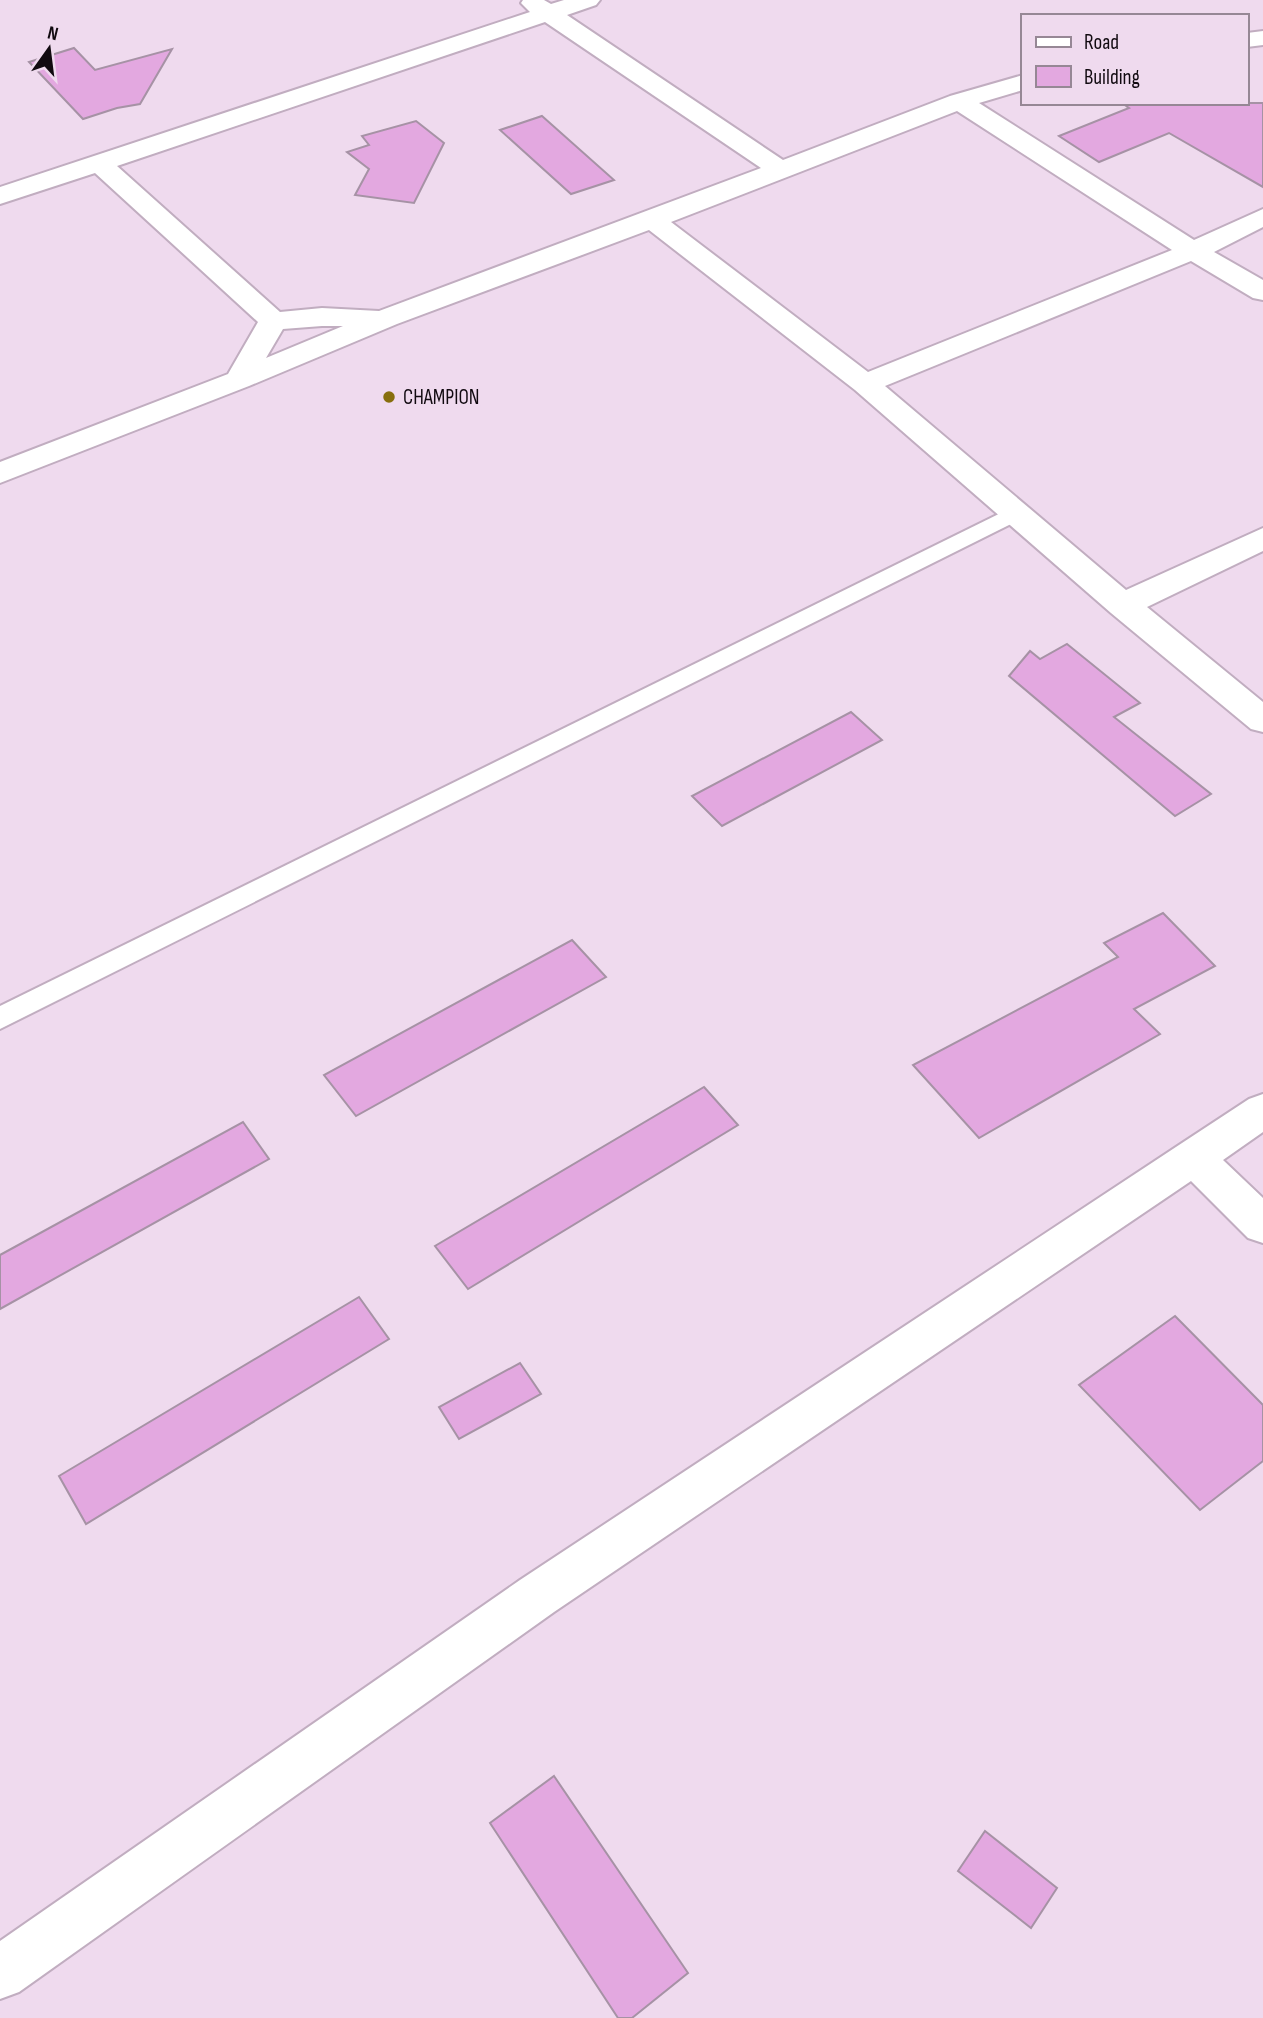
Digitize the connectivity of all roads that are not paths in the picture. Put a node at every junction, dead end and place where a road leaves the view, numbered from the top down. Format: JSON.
{"nodes":[{"id":1,"x":588,"y":0,"type":"edge"},
{"id":2,"x":538,"y":7,"type":"edge"},
{"id":3,"x":1021,"y":83,"type":"edge"},
{"id":4,"x":959,"y":101,"type":"junction"},
{"id":5,"x":98,"y":162,"type":"junction"},
{"id":6,"x":781,"y":170,"type":"junction"},
{"id":7,"x":0,"y":196,"type":"edge"},
{"id":8,"x":1263,"y":217,"type":"edge"},
{"id":9,"x":652,"y":220,"type":"junction"},
{"id":10,"x":1193,"y":251,"type":"junction"},
{"id":11,"x":1263,"y":292,"type":"edge"},
{"id":12,"x":387,"y":318,"type":"junction"},
{"id":13,"x":273,"y":321,"type":"junction"},
{"id":14,"x":239,"y":380,"type":"junction"},
{"id":15,"x":865,"y":384,"type":"junction"},
{"id":16,"x":0,"y":473,"type":"edge"},
{"id":17,"x":1015,"y":513,"type":"junction"},
{"id":18,"x":1263,"y":538,"type":"edge"},
{"id":19,"x":1123,"y":605,"type":"junction"},
{"id":20,"x":1263,"y":720,"type":"edge"},
{"id":21,"x":0,"y":1018,"type":"edge"},
{"id":22,"x":1263,"y":1111,"type":"edge"},
{"id":23,"x":1193,"y":1157,"type":"junction"},
{"id":24,"x":1263,"y":1225,"type":"edge"},
{"id":25,"x":0,"y":1973,"type":"edge"}],
"edges":[{"from":1,"to":2,"type":"street"},
{"from":2,"to":5,"type":"street"},
{"from":2,"to":6,"type":"street"},
{"from":3,"to":4,"type":"street"},
{"from":4,"to":6,"type":"street"},
{"from":4,"to":10,"type":"street"},
{"from":5,"to":7,"type":"street"},
{"from":5,"to":13,"type":"street"},
{"from":6,"to":9,"type":"street"},
{"from":8,"to":10,"type":"street"},
{"from":9,"to":12,"type":"street"},
{"from":9,"to":15,"type":"street"},
{"from":10,"to":11,"type":"street"},
{"from":10,"to":15,"type":"street"},
{"from":12,"to":13,"type":"street"},
{"from":12,"to":14,"type":"street"},
{"from":13,"to":14,"type":"street"},
{"from":14,"to":16,"type":"street"},
{"from":15,"to":17,"type":"street"},
{"from":17,"to":19,"type":"street"},
{"from":17,"to":21,"type":"lane"},
{"from":18,"to":19,"type":"street"},
{"from":19,"to":20,"type":"street"},
{"from":22,"to":23,"type":"street"},
{"from":23,"to":24,"type":"street"},
{"from":23,"to":25,"type":"street"}]}
